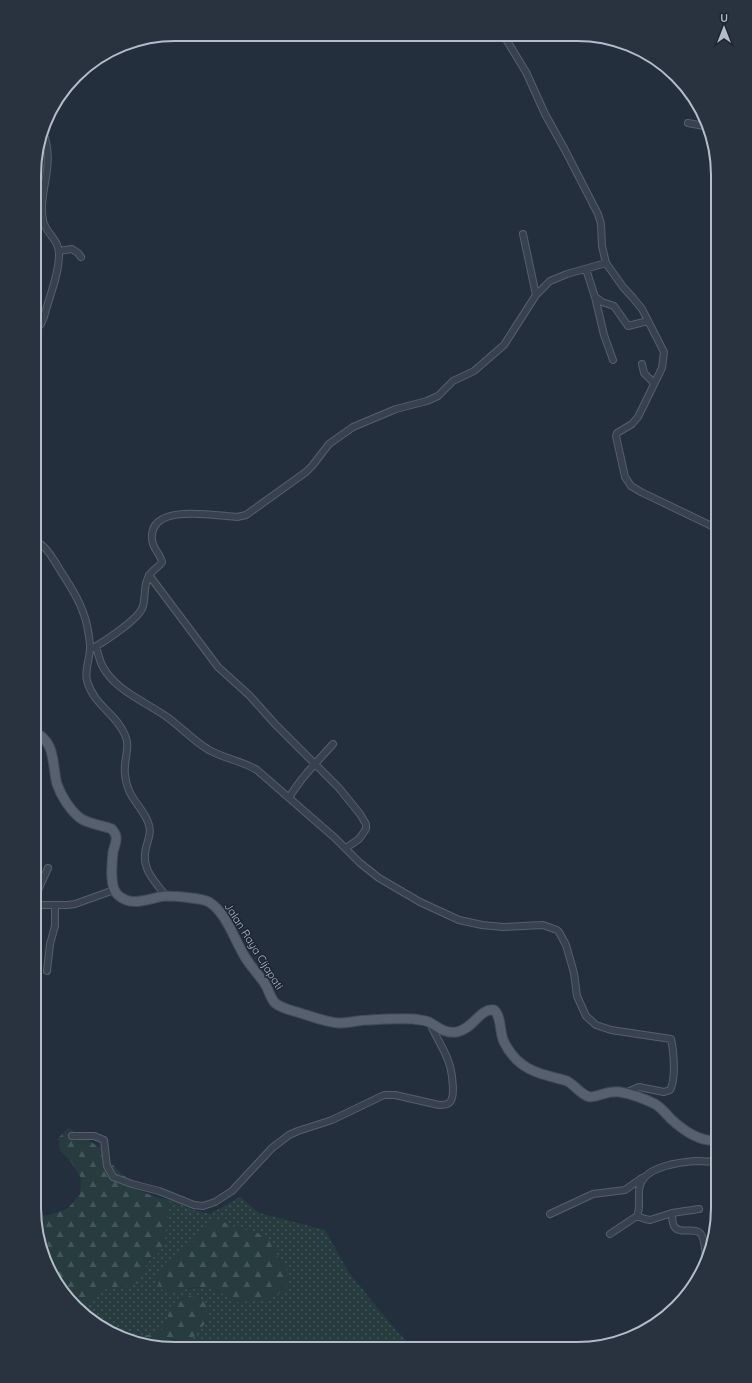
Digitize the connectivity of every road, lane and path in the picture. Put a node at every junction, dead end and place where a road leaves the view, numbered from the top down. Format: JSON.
{"nodes":[{"id":1,"x":507,"y":41,"type":"edge"},
{"id":2,"x":688,"y":123,"type":"dead end"},
{"id":3,"x":701,"y":126,"type":"edge"},
{"id":4,"x":45,"y":143,"type":"edge"},
{"id":5,"x":523,"y":234,"type":"dead end"},
{"id":6,"x":59,"y":251,"type":"junction"},
{"id":7,"x":81,"y":257,"type":"dead end"},
{"id":8,"x":606,"y":263,"type":"junction"},
{"id":9,"x":586,"y":269,"type":"junction"},
{"id":10,"x":536,"y":295,"type":"junction"},
{"id":11,"x":595,"y":298,"type":"junction"},
{"id":12,"x":648,"y":321,"type":"junction"},
{"id":13,"x":41,"y":324,"type":"edge"},
{"id":14,"x":613,"y":360,"type":"dead end"},
{"id":15,"x":642,"y":364,"type":"dead end"},
{"id":16,"x":654,"y":383,"type":"junction"},
{"id":17,"x":711,"y":526,"type":"edge"},
{"id":18,"x":41,"y":545,"type":"edge"},
{"id":19,"x":149,"y":575,"type":"junction"},
{"id":20,"x":96,"y":646,"type":"junction"},
{"id":21,"x":90,"y":650,"type":"junction"},
{"id":22,"x":41,"y":737,"type":"edge"},
{"id":23,"x":333,"y":744,"type":"dead end"},
{"id":24,"x":314,"y":764,"type":"junction"},
{"id":25,"x":289,"y":798,"type":"junction"},
{"id":26,"x":346,"y":848,"type":"junction"},
{"id":27,"x":48,"y":868,"type":"dead end"},
{"id":28,"x":41,"y":884,"type":"edge"},
{"id":29,"x":114,"y":890,"type":"junction"},
{"id":30,"x":166,"y":896,"type":"junction"},
{"id":31,"x":41,"y":905,"type":"edge"},
{"id":32,"x":55,"y":905,"type":"junction"},
{"id":33,"x":47,"y":971,"type":"dead end"},
{"id":34,"x":430,"y":1023,"type":"junction"},
{"id":35,"x":625,"y":1093,"type":"junction"},
{"id":36,"x":72,"y":1136,"type":"dead end"},
{"id":37,"x":711,"y":1140,"type":"edge"},
{"id":38,"x":711,"y":1161,"type":"edge"},
{"id":39,"x":645,"y":1176,"type":"junction"},
{"id":40,"x":699,"y":1209,"type":"dead end"},
{"id":41,"x":672,"y":1213,"type":"junction"},
{"id":42,"x":550,"y":1214,"type":"dead end"},
{"id":43,"x":637,"y":1216,"type":"junction"},
{"id":44,"x":610,"y":1234,"type":"dead end"},
{"id":45,"x":704,"y":1249,"type":"edge"}],
"edges":[{"from":1,"to":8,"type":"street"},
{"from":2,"to":3,"type":"street"},
{"from":4,"to":6,"type":"street"},
{"from":5,"to":10,"type":"street"},
{"from":6,"to":7,"type":"street"},
{"from":6,"to":13,"type":"street"},
{"from":8,"to":9,"type":"street"},
{"from":8,"to":12,"type":"street"},
{"from":9,"to":10,"type":"street"},
{"from":9,"to":11,"type":"street"},
{"from":10,"to":19,"type":"street"},
{"from":11,"to":12,"type":"street"},
{"from":11,"to":14,"type":"street"},
{"from":12,"to":16,"type":"street"},
{"from":15,"to":16,"type":"street"},
{"from":16,"to":17,"type":"street"},
{"from":18,"to":21,"type":"street"},
{"from":19,"to":20,"type":"street"},
{"from":19,"to":24,"type":"street"},
{"from":20,"to":21,"type":"street"},
{"from":20,"to":25,"type":"street"},
{"from":21,"to":30,"type":"street"},
{"from":22,"to":29,"type":"main road"},
{"from":23,"to":24,"type":"street"},
{"from":24,"to":25,"type":"street"},
{"from":24,"to":26,"type":"street"},
{"from":25,"to":26,"type":"street"},
{"from":26,"to":35,"type":"street"},
{"from":27,"to":28,"type":"street"},
{"from":29,"to":30,"type":"main road","name":"Jalan Raya Cijapati"},
{"from":29,"to":32,"type":"street"},
{"from":30,"to":34,"type":"main road","name":"Jalan Raya Cijapati"},
{"from":31,"to":32,"type":"street"},
{"from":32,"to":33,"type":"street"},
{"from":34,"to":35,"type":"main road","name":"Jalan Raya Cijapati"},
{"from":34,"to":36,"type":"street"},
{"from":35,"to":37,"type":"main road","name":"Jalan Raya Cijapati"},
{"from":38,"to":39,"type":"street"},
{"from":39,"to":42,"type":"street"},
{"from":39,"to":43,"type":"street"},
{"from":40,"to":41,"type":"street"},
{"from":41,"to":43,"type":"street"},
{"from":41,"to":45,"type":"street"},
{"from":43,"to":44,"type":"street"}]}
